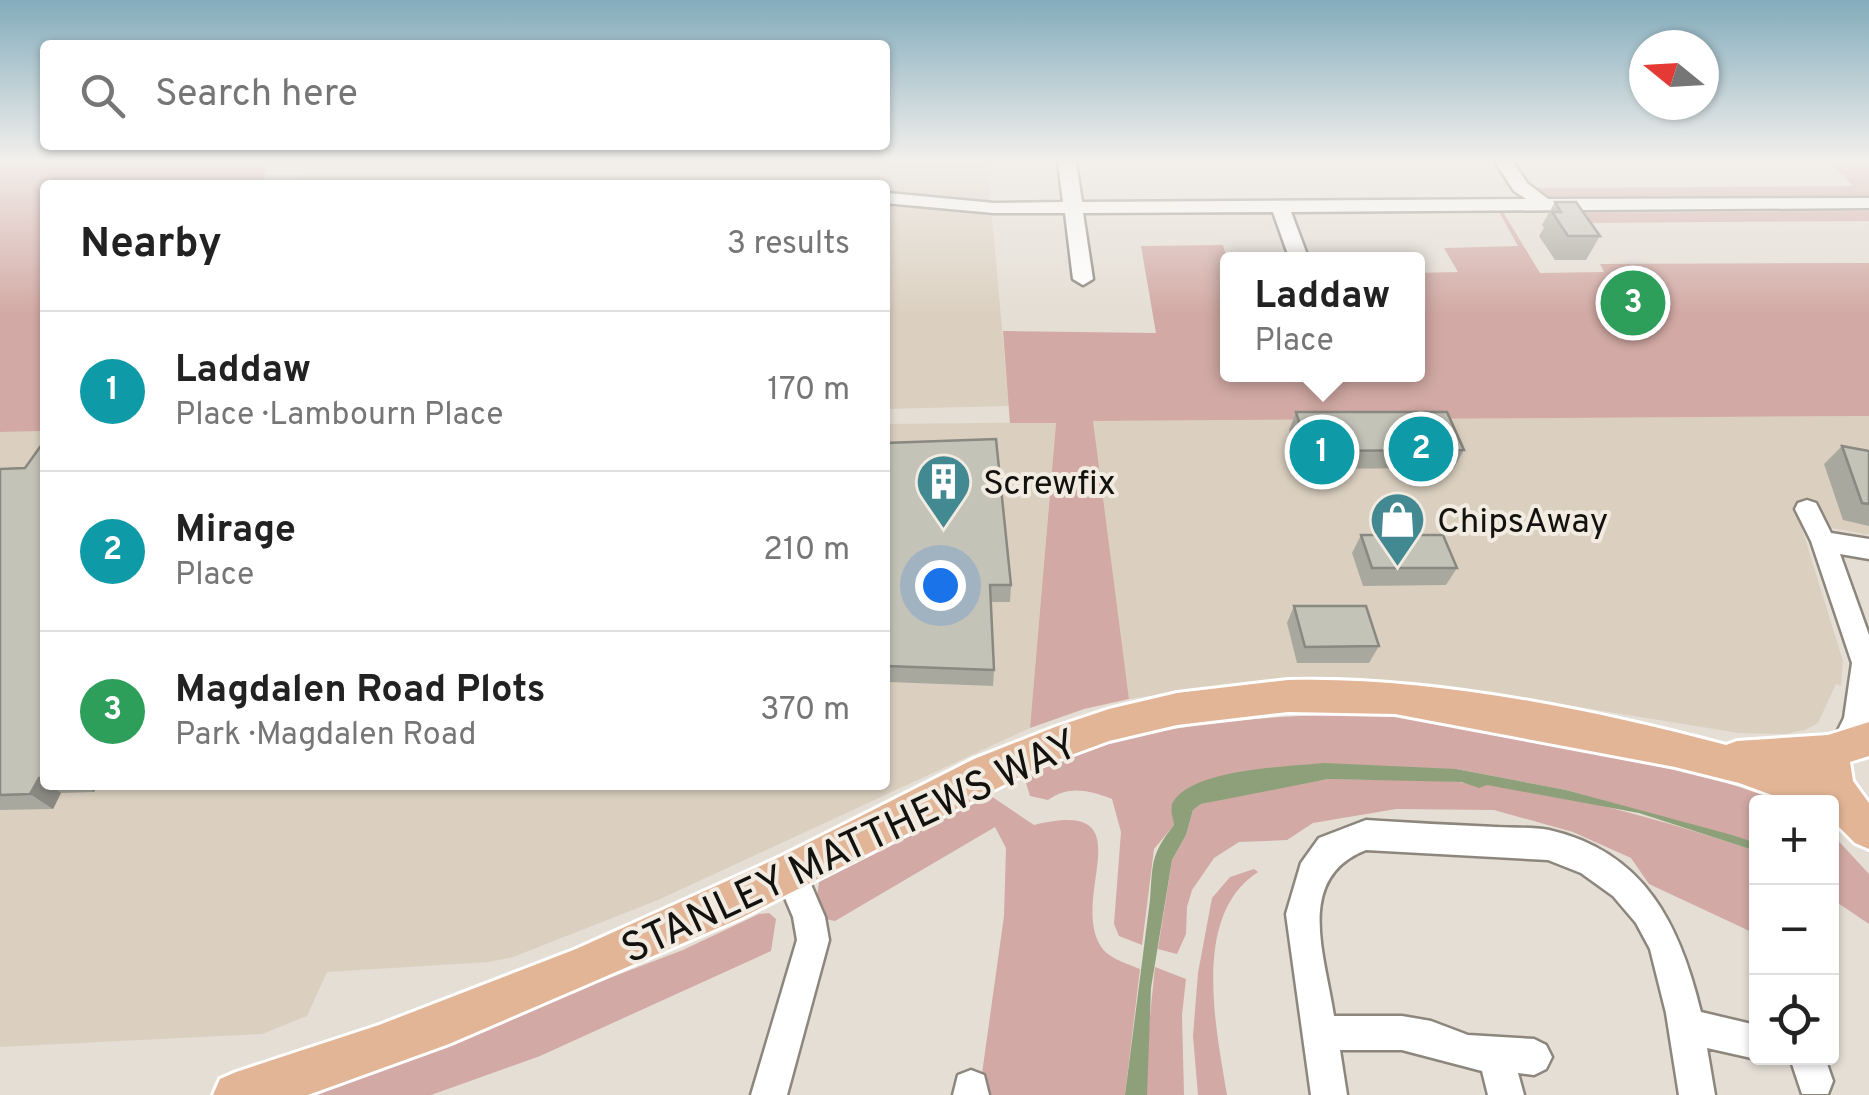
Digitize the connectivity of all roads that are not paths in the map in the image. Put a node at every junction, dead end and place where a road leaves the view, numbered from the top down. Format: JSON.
{"nodes":[{"id":1,"x":1076,"y":213,"type":"edge"},
{"id":2,"x":1283,"y":213,"type":"edge"},
{"id":3,"x":1297,"y":252,"type":"edge"},
{"id":4,"x":1085,"y":279,"type":"dead end"},
{"id":5,"x":1807,"y":509,"type":"dead end"},
{"id":6,"x":1822,"y":541,"type":"junction"},
{"id":7,"x":1869,"y":549,"type":"edge"},
{"id":8,"x":1867,"y":668,"type":"edge"},
{"id":9,"x":1850,"y":745,"type":"edge"},
{"id":10,"x":1718,"y":758,"type":"junction"},
{"id":11,"x":1854,"y":819,"type":"edge"},
{"id":12,"x":790,"y":872,"type":"junction"},
{"id":13,"x":1685,"y":1026,"type":"junction"},
{"id":14,"x":1317,"y":1033,"type":"junction"},
{"id":15,"x":1749,"y":1040,"type":"edge"},
{"id":16,"x":1495,"y":1054,"type":"junction"},
{"id":17,"x":1534,"y":1057,"type":"dead end"},
{"id":18,"x":236,"y":1095,"type":"edge"},
{"id":19,"x":769,"y":1095,"type":"edge"},
{"id":20,"x":1329,"y":1095,"type":"edge"},
{"id":21,"x":1506,"y":1095,"type":"edge"},
{"id":22,"x":1697,"y":1095,"type":"edge"}],
"edges":[{"from":1,"to":4,"type":"street"},
{"from":2,"to":3,"type":"street"},
{"from":5,"to":6,"type":"street"},
{"from":6,"to":7,"type":"street"},
{"from":6,"to":8,"type":"street"},
{"from":8,"to":9,"type":"street"},
{"from":9,"to":10,"type":"main road","name":"STANLEY MATTHEWS WAY"},
{"from":9,"to":11,"type":"main road"},
{"from":10,"to":11,"type":"main road","name":"STANLEY MATTHEWS WAY"},
{"from":10,"to":12,"type":"main road","name":"STANLEY MATTHEWS WAY"},
{"from":12,"to":18,"type":"main road","name":"STANLEY MATTHEWS WAY"},
{"from":12,"to":19,"type":"street"},
{"from":13,"to":14,"type":"street"},
{"from":13,"to":15,"type":"street"},
{"from":13,"to":22,"type":"street"},
{"from":14,"to":16,"type":"street"},
{"from":14,"to":20,"type":"street"},
{"from":16,"to":17,"type":"street"},
{"from":16,"to":21,"type":"street"}]}
